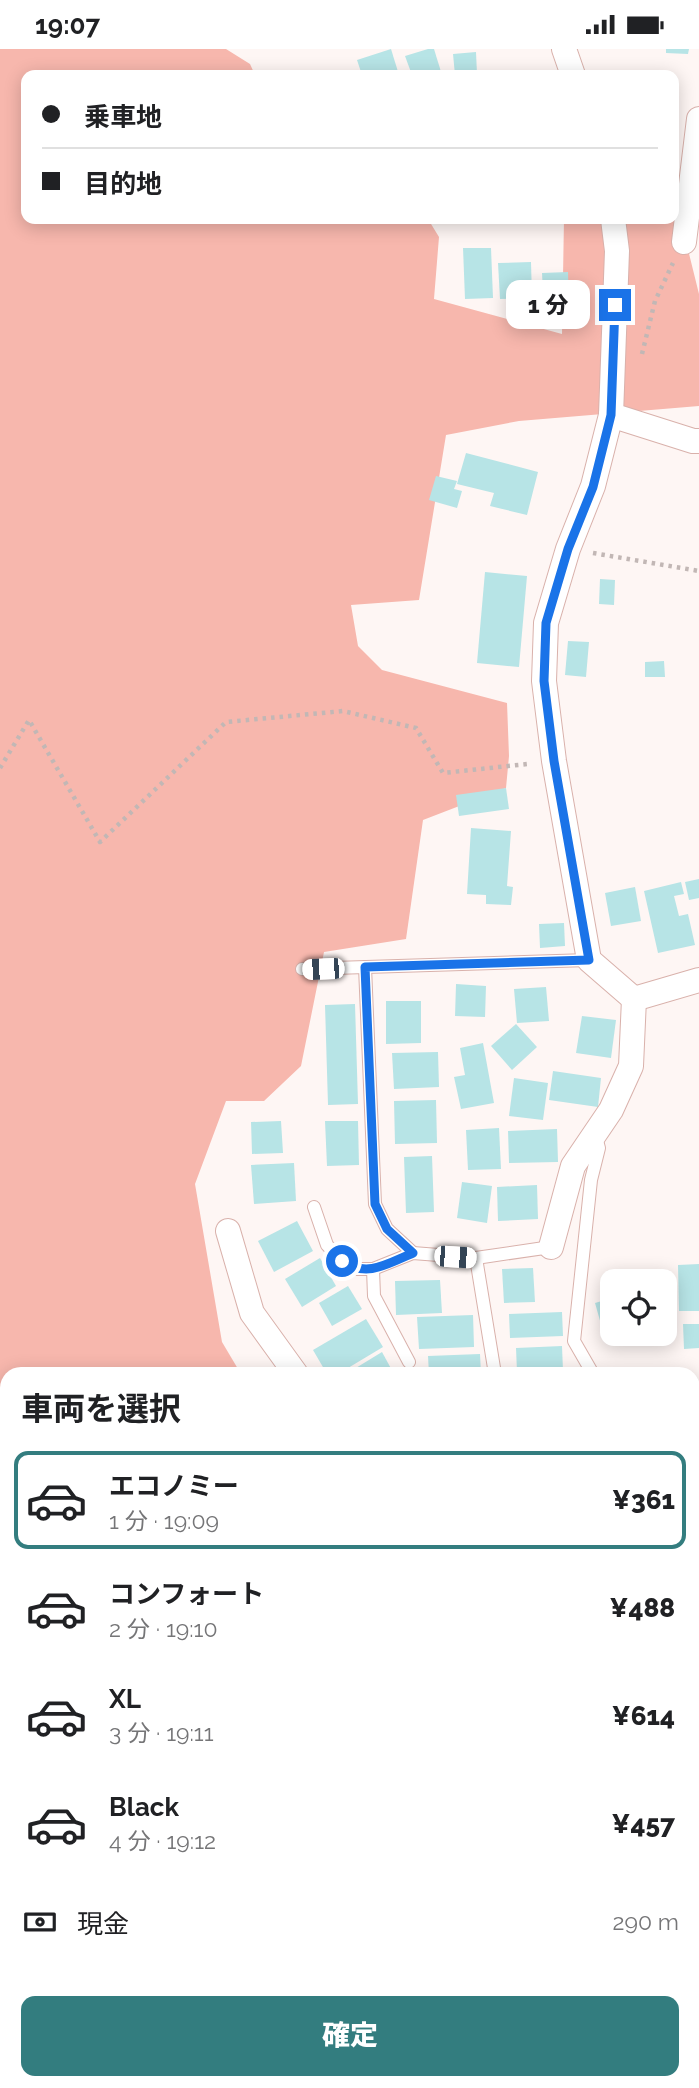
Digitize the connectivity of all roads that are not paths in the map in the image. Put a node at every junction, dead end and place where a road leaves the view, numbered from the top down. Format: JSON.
{"nodes":[{"id":1,"x":564,"y":49,"type":"edge"},
{"id":2,"x":571,"y":70,"type":"edge"},
{"id":3,"x":699,"y":119,"type":"edge"},
{"id":4,"x":614,"y":224,"type":"edge"},
{"id":5,"x":684,"y":242,"type":"road end"},
{"id":6,"x":611,"y":415,"type":"junction"},
{"id":7,"x":699,"y":441,"type":"edge"},
{"id":8,"x":589,"y":960,"type":"junction"},
{"id":9,"x":365,"y":967,"type":"junction"},
{"id":10,"x":302,"y":969,"type":"dead end"},
{"id":11,"x":699,"y":980,"type":"edge"},
{"id":12,"x":634,"y":999,"type":"junction"},
{"id":13,"x":595,"y":1134,"type":"junction"},
{"id":14,"x":314,"y":1207,"type":"dead end"},
{"id":15,"x":228,"y":1231,"type":"dead end"},
{"id":16,"x":551,"y":1247,"type":"joint"},
{"id":17,"x":413,"y":1253,"type":"junction"},
{"id":18,"x":477,"y":1258,"type":"junction"},
{"id":19,"x":373,"y":1269,"type":"junction"},
{"id":20,"x":408,"y":1362,"type":"dead end"},
{"id":21,"x":291,"y":1367,"type":"edge"},
{"id":22,"x":494,"y":1367,"type":"edge"},
{"id":23,"x":589,"y":1367,"type":"edge"}],
"edges":[{"from":1,"to":2,"type":"street"},
{"from":3,"to":5,"type":"street"},
{"from":4,"to":6,"type":"street"},
{"from":6,"to":7,"type":"street"},
{"from":6,"to":8,"type":"street"},
{"from":8,"to":9,"type":"lane"},
{"from":8,"to":12,"type":"street"},
{"from":9,"to":10,"type":"lane"},
{"from":9,"to":17,"type":"lane"},
{"from":11,"to":12,"type":"street"},
{"from":12,"to":13,"type":"street"},
{"from":13,"to":16,"type":"street"},
{"from":13,"to":23,"type":"lane"},
{"from":14,"to":19,"type":"lane"},
{"from":15,"to":21,"type":"street"},
{"from":16,"to":18,"type":"lane"},
{"from":17,"to":18,"type":"lane"},
{"from":17,"to":19,"type":"lane"},
{"from":18,"to":22,"type":"lane"},
{"from":19,"to":20,"type":"lane"}]}
